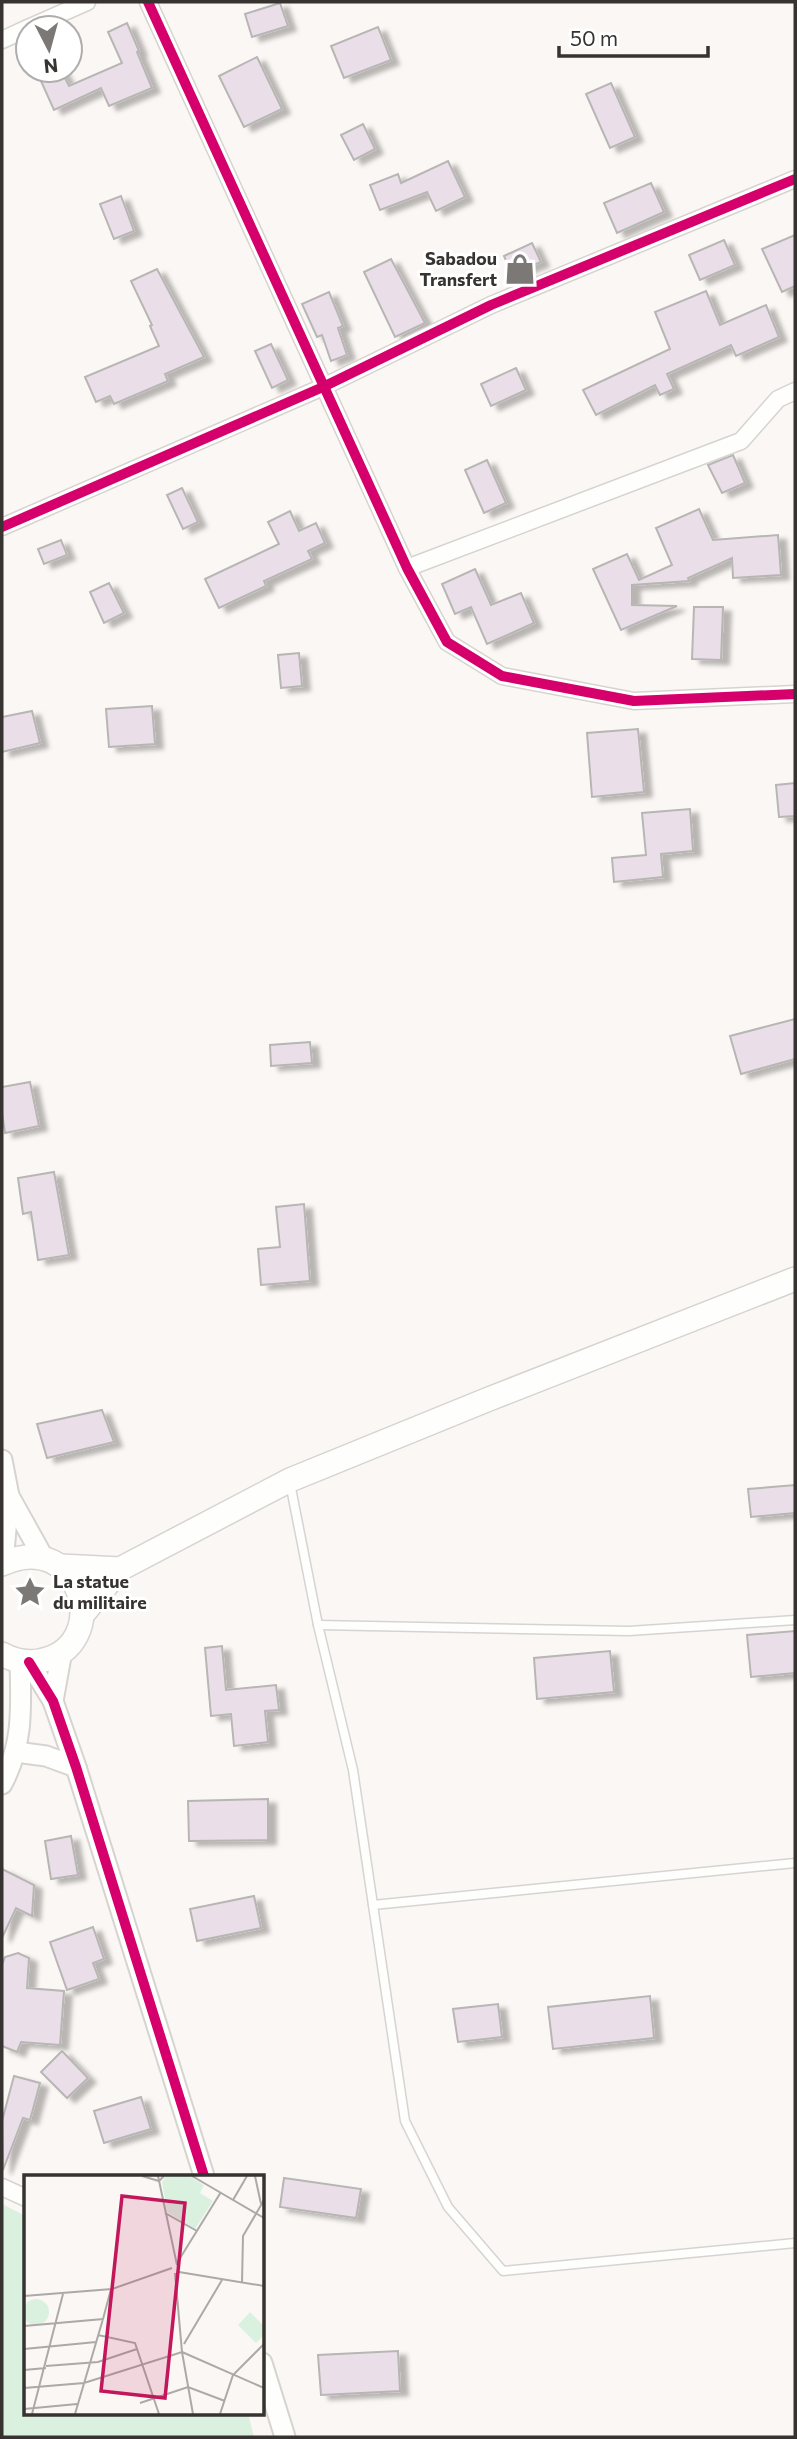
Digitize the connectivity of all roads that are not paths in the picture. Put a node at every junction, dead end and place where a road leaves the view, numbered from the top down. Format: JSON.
{"nodes":[{"id":1,"x":87,"y":2,"type":"edge"},
{"id":2,"x":148,"y":2,"type":"edge"},
{"id":3,"x":60,"y":14,"type":"edge"},
{"id":4,"x":795,"y":179,"type":"edge"},
{"id":5,"x":323,"y":387,"type":"junction"},
{"id":6,"x":795,"y":391,"type":"edge"},
{"id":7,"x":2,"y":527,"type":"edge"},
{"id":8,"x":407,"y":568,"type":"junction"},
{"id":9,"x":795,"y":694,"type":"edge"},
{"id":10,"x":795,"y":1279,"type":"edge"},
{"id":11,"x":2,"y":1460,"type":"edge"},
{"id":12,"x":290,"y":1480,"type":"junction"},
{"id":13,"x":9,"y":1496,"type":"junction"},
{"id":14,"x":52,"y":1562,"type":"junction"},
{"id":15,"x":2,"y":1563,"type":"edge"},
{"id":16,"x":120,"y":1569,"type":"junction"},
{"id":17,"x":83,"y":1614,"type":"junction"},
{"id":18,"x":795,"y":1620,"type":"edge"},
{"id":19,"x":318,"y":1625,"type":"junction"},
{"id":20,"x":62,"y":1651,"type":"junction"},
{"id":21,"x":17,"y":1659,"type":"edge"},
{"id":22,"x":53,"y":1701,"type":"junction"},
{"id":23,"x":16,"y":1752,"type":"junction"},
{"id":24,"x":76,"y":1767,"type":"junction"},
{"id":25,"x":2,"y":1784,"type":"edge"},
{"id":26,"x":795,"y":1863,"type":"edge"},
{"id":27,"x":373,"y":1905,"type":"junction"},
{"id":28,"x":204,"y":2175,"type":"edge"},
{"id":29,"x":2,"y":2187,"type":"edge"},
{"id":30,"x":24,"y":2197,"type":"edge"},
{"id":31,"x":795,"y":2243,"type":"edge"},
{"id":32,"x":264,"y":2369,"type":"edge"},
{"id":33,"x":285,"y":2437,"type":"edge"}],
"edges":[{"from":1,"to":3,"type":"street"},
{"from":2,"to":5,"type":"street"},
{"from":4,"to":5,"type":"street"},
{"from":5,"to":7,"type":"street"},
{"from":5,"to":8,"type":"street"},
{"from":6,"to":8,"type":"street"},
{"from":8,"to":9,"type":"street"},
{"from":10,"to":12,"type":"main road"},
{"from":11,"to":13,"type":"street"},
{"from":12,"to":16,"type":"main road"},
{"from":12,"to":19,"type":"lane"},
{"from":13,"to":14,"type":"street"},
{"from":13,"to":15,"type":"street"},
{"from":14,"to":15,"type":"main road"},
{"from":14,"to":16,"type":"main road"},
{"from":14,"to":17,"type":"main road"},
{"from":16,"to":17,"type":"main road"},
{"from":17,"to":20,"type":"main road"},
{"from":18,"to":19,"type":"lane"},
{"from":19,"to":27,"type":"lane"},
{"from":20,"to":21,"type":"main road"},
{"from":20,"to":22,"type":"street"},
{"from":21,"to":22,"type":"street"},
{"from":21,"to":23,"type":"street"},
{"from":22,"to":24,"type":"street"},
{"from":23,"to":24,"type":"street"},
{"from":23,"to":25,"type":"street"},
{"from":24,"to":28,"type":"street"},
{"from":26,"to":27,"type":"lane"},
{"from":27,"to":31,"type":"lane"},
{"from":29,"to":30,"type":"street"},
{"from":32,"to":33,"type":"street"}]}
